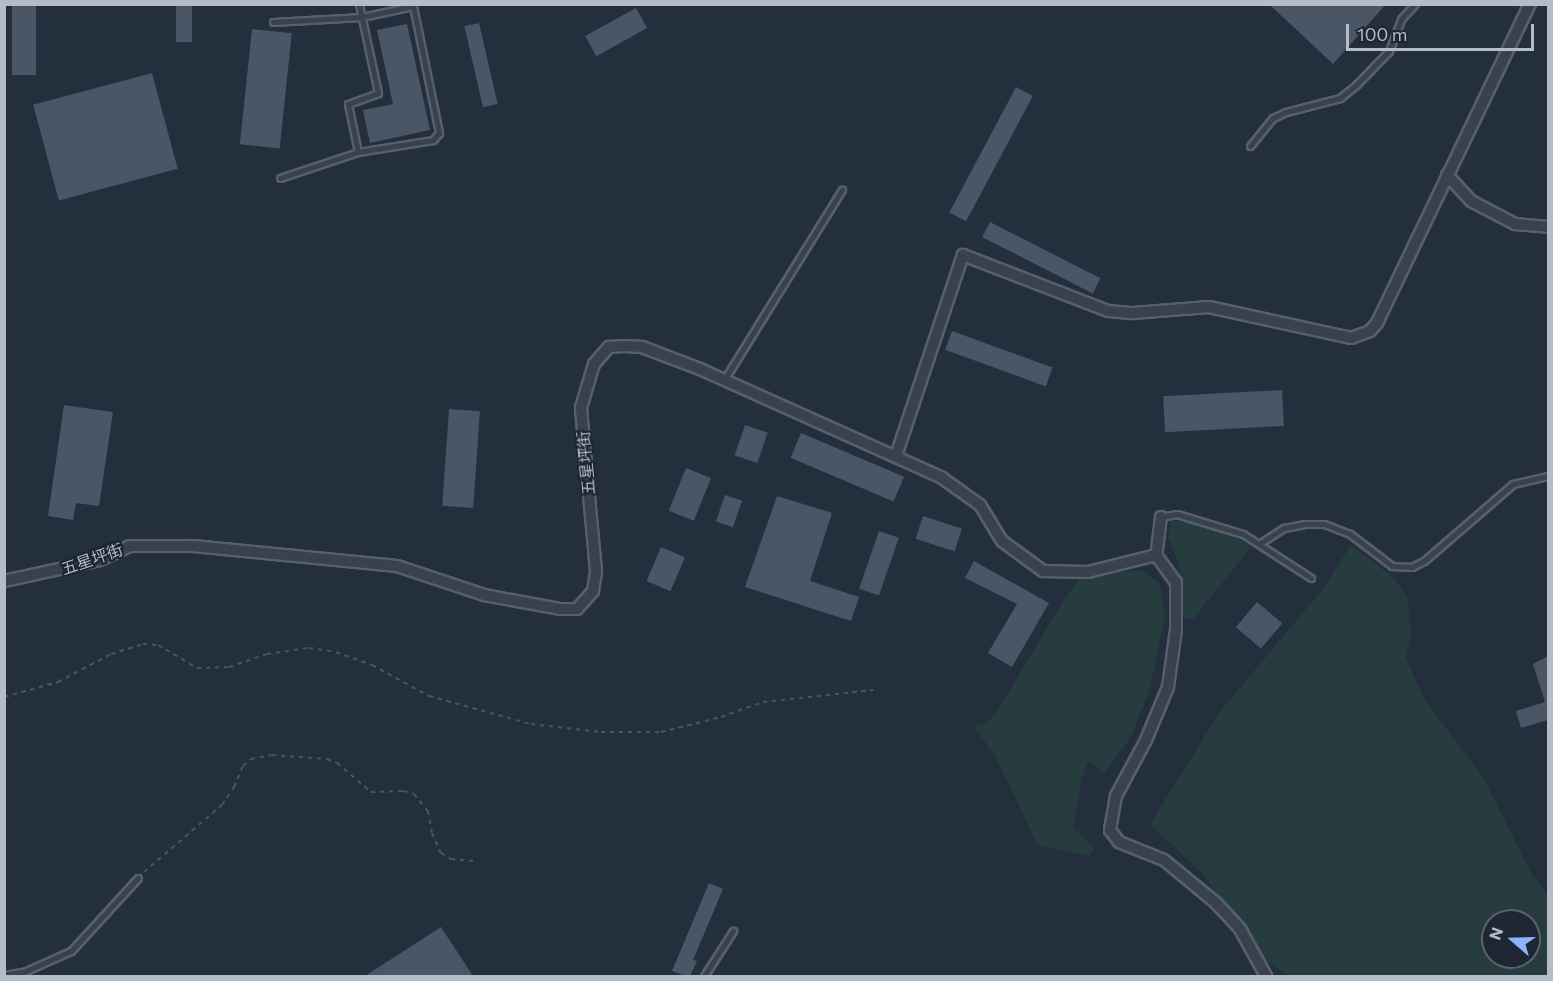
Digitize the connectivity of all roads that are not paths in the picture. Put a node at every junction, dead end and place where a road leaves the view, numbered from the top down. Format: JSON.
{"nodes":[{"id":1,"x":359,"y":4,"type":"edge"},
{"id":2,"x":1415,"y":4,"type":"edge"},
{"id":3,"x":1530,"y":4,"type":"edge"},
{"id":4,"x":362,"y":17,"type":"junction"},
{"id":5,"x":273,"y":22,"type":"dead end"},
{"id":6,"x":1250,"y":146,"type":"dead end"},
{"id":7,"x":358,"y":152,"type":"junction"},
{"id":8,"x":1447,"y":175,"type":"junction"},
{"id":9,"x":280,"y":178,"type":"dead end"},
{"id":10,"x":842,"y":190,"type":"dead end"},
{"id":11,"x":1548,"y":226,"type":"edge"},
{"id":12,"x":724,"y":380,"type":"junction"},
{"id":13,"x":896,"y":456,"type":"junction"},
{"id":14,"x":1548,"y":476,"type":"edge"},
{"id":15,"x":1161,"y":517,"type":"joint"},
{"id":16,"x":1259,"y":544,"type":"junction"},
{"id":17,"x":1156,"y":555,"type":"junction"},
{"id":18,"x":1311,"y":578,"type":"dead end"},
{"id":19,"x":4,"y":581,"type":"edge"},
{"id":20,"x":138,"y":878,"type":"road end"},
{"id":21,"x":733,"y":931,"type":"dead end"},
{"id":22,"x":4,"y":975,"type":"edge"},
{"id":23,"x":704,"y":976,"type":"edge"},
{"id":24,"x":1266,"y":976,"type":"edge"}],
"edges":[{"from":1,"to":4,"type":"lane"},
{"from":2,"to":6,"type":"lane"},
{"from":3,"to":8,"type":"street"},
{"from":4,"to":5,"type":"lane"},
{"from":4,"to":7,"type":"lane"},
{"from":4,"to":7,"type":"lane"},
{"from":7,"to":9,"type":"lane"},
{"from":8,"to":11,"type":"street"},
{"from":8,"to":13,"type":"street"},
{"from":10,"to":12,"type":"lane"},
{"from":12,"to":13,"type":"street","name":"五星坪街"},
{"from":12,"to":19,"type":"street","name":"五星坪街"},
{"from":13,"to":17,"type":"street","name":"五星坪街"},
{"from":14,"to":16,"type":"lane"},
{"from":15,"to":16,"type":"lane"},
{"from":15,"to":17,"type":"street"},
{"from":16,"to":18,"type":"lane"},
{"from":17,"to":24,"type":"street"},
{"from":20,"to":22,"type":"lane"},
{"from":21,"to":23,"type":"lane"}]}
